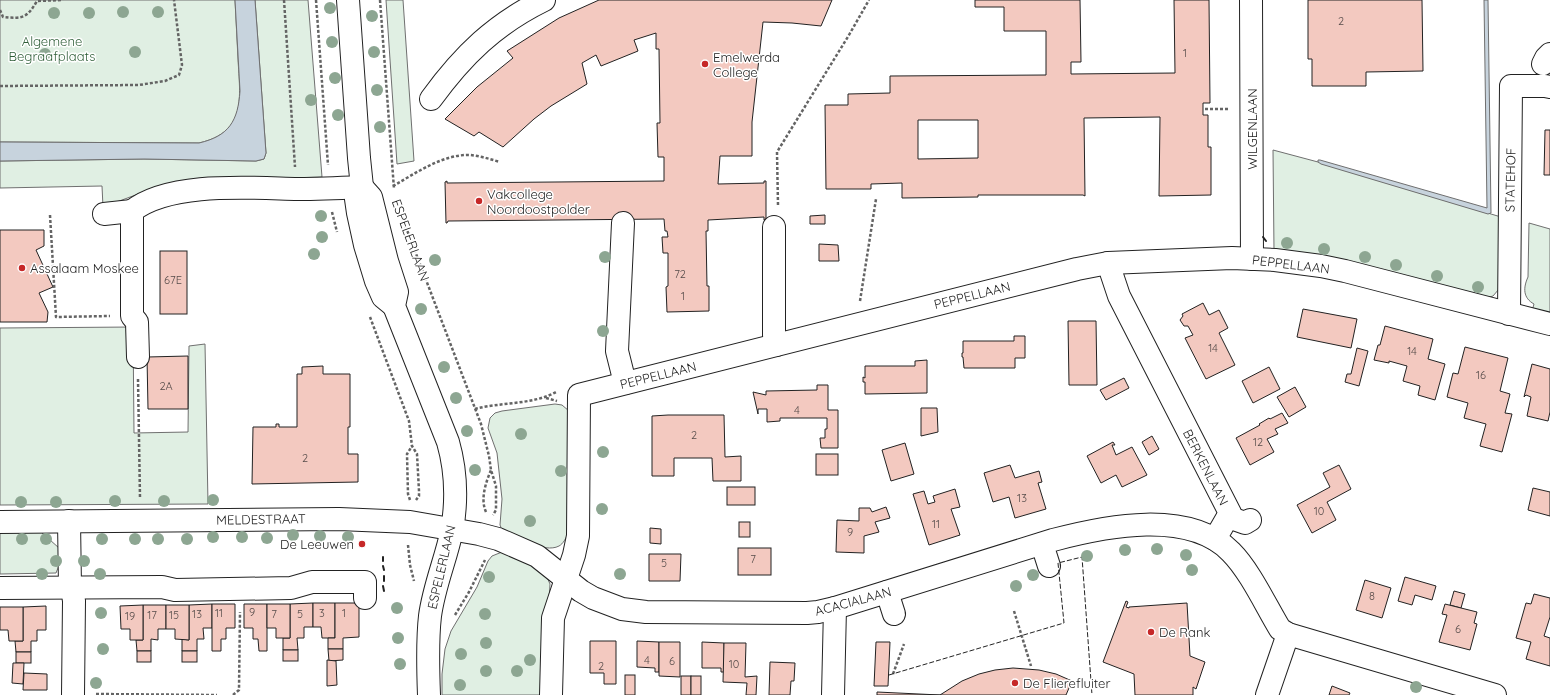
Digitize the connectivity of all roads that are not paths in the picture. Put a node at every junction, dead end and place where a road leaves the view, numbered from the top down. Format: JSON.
{"nodes":[{"id":1,"x":348,"y":0,"type":"edge"},
{"id":2,"x":544,"y":0,"type":"edge"},
{"id":3,"x":1251,"y":0,"type":"edge"},
{"id":4,"x":1550,"y":87,"type":"edge"},
{"id":5,"x":431,"y":99,"type":"dead end"},
{"id":6,"x":362,"y":187,"type":"junction"},
{"id":7,"x":132,"y":211,"type":"junction"},
{"id":8,"x":104,"y":214,"type":"dead end"},
{"id":9,"x":623,"y":223,"type":"dead end"},
{"id":10,"x":774,"y":227,"type":"road end"},
{"id":11,"x":1252,"y":259,"type":"junction"},
{"id":12,"x":1108,"y":263,"type":"junction"},
{"id":13,"x":1509,"y":314,"type":"junction"},
{"id":14,"x":1550,"y":324,"type":"edge"},
{"id":15,"x":776,"y":345,"type":"junction"},
{"id":16,"x":138,"y":357,"type":"road end"},
{"id":17,"x":625,"y":383,"type":"junction"},
{"id":18,"x":1228,"y":517,"type":"junction"},
{"id":19,"x":1250,"y":520,"type":"dead end"},
{"id":20,"x":69,"y":521,"type":"junction"},
{"id":21,"x":0,"y":522,"type":"edge"},
{"id":22,"x":452,"y":530,"type":"junction"},
{"id":23,"x":1215,"y":539,"type":"junction"},
{"id":24,"x":1042,"y":544,"type":"junction"},
{"id":25,"x":1049,"y":566,"type":"dead end"},
{"id":26,"x":566,"y":578,"type":"junction"},
{"id":27,"x":70,"y":587,"type":"junction"},
{"id":28,"x":0,"y":588,"type":"edge"},
{"id":29,"x":365,"y":590,"type":"dead end"},
{"id":30,"x":887,"y":592,"type":"junction"},
{"id":31,"x":834,"y":608,"type":"junction"},
{"id":32,"x":894,"y":614,"type":"dead end"},
{"id":33,"x":1288,"y":634,"type":"junction"},
{"id":34,"x":82,"y":695,"type":"edge"},
{"id":35,"x":429,"y":695,"type":"edge"},
{"id":36,"x":551,"y":695,"type":"edge"},
{"id":37,"x":833,"y":695,"type":"edge"},
{"id":38,"x":1267,"y":695,"type":"edge"},
{"id":39,"x":1495,"y":695,"type":"edge"}],
"edges":[{"from":1,"to":6,"type":"street","name":"ESPELERLAAN"},
{"from":2,"to":5,"type":"street"},
{"from":3,"to":11,"type":"street","name":"WILGENLAAN"},
{"from":4,"to":13,"type":"street","name":"STATEHOF"},
{"from":6,"to":7,"type":"street"},
{"from":6,"to":22,"type":"street","name":"ESPELERLAAN"},
{"from":7,"to":8,"type":"street"},
{"from":7,"to":16,"type":"street"},
{"from":9,"to":17,"type":"street"},
{"from":10,"to":15,"type":"street"},
{"from":11,"to":12,"type":"street","name":"PEPPELLAAN"},
{"from":11,"to":13,"type":"street","name":"PEPPELLAAN"},
{"from":12,"to":15,"type":"street","name":"PEPPELLAAN"},
{"from":12,"to":18,"type":"street","name":"BERKENLAAN"},
{"from":13,"to":14,"type":"street","name":"PEPPELLAAN"},
{"from":15,"to":17,"type":"street","name":"PEPPELLAAN"},
{"from":17,"to":26,"type":"street","name":"PEPPELLAAN"},
{"from":18,"to":19,"type":"street"},
{"from":18,"to":23,"type":"street","name":"BERKENLAAN"},
{"from":20,"to":21,"type":"street","name":"MELDESTRAAT"},
{"from":20,"to":22,"type":"street","name":"MELDESTRAAT"},
{"from":20,"to":27,"type":"street"},
{"from":22,"to":26,"type":"street","name":"ACACIALAAN"},
{"from":22,"to":35,"type":"street","name":"ESPELERLAAN"},
{"from":23,"to":24,"type":"street","name":"ACACIALAAN"},
{"from":23,"to":33,"type":"street"},
{"from":24,"to":25,"type":"street"},
{"from":24,"to":30,"type":"street","name":"ACACIALAAN"},
{"from":26,"to":31,"type":"street","name":"ACACIALAAN"},
{"from":26,"to":36,"type":"street"},
{"from":27,"to":28,"type":"street"},
{"from":27,"to":29,"type":"street"},
{"from":27,"to":34,"type":"street"},
{"from":30,"to":31,"type":"street","name":"ACACIALAAN"},
{"from":30,"to":32,"type":"street"},
{"from":31,"to":37,"type":"street"},
{"from":33,"to":38,"type":"street"},
{"from":33,"to":39,"type":"street"}]}
